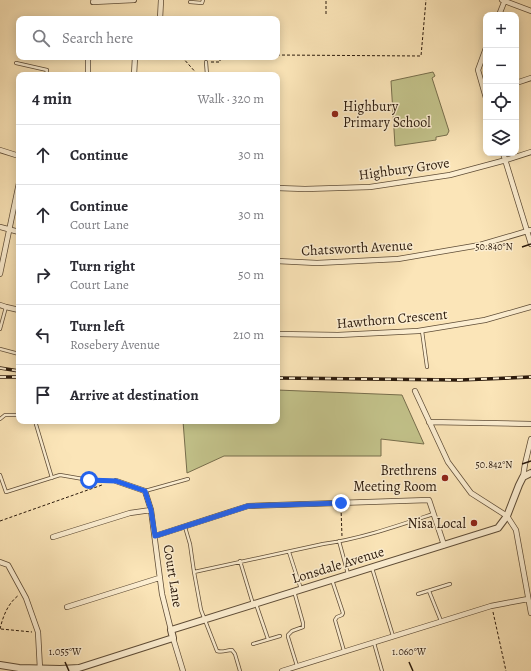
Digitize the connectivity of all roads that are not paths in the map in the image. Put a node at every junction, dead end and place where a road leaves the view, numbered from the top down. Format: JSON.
{"nodes":[{"id":1,"x":134,"y":0,"type":"edge"},
{"id":2,"x":161,"y":0,"type":"edge"},
{"id":3,"x":203,"y":0,"type":"edge"},
{"id":4,"x":504,"y":0,"type":"edge"},
{"id":5,"x":93,"y":2,"type":"dead end"},
{"id":6,"x":190,"y":2,"type":"dead end"},
{"id":7,"x":531,"y":11,"type":"edge"},
{"id":8,"x":500,"y":12,"type":"edge"},
{"id":9,"x":160,"y":16,"type":"edge"},
{"id":10,"x":483,"y":56,"type":"edge"},
{"id":11,"x":88,"y":60,"type":"edge"},
{"id":12,"x":135,"y":60,"type":"edge"},
{"id":13,"x":206,"y":62,"type":"road end"},
{"id":14,"x":16,"y":63,"type":"dead end"},
{"id":15,"x":47,"y":72,"type":"edge"},
{"id":16,"x":88,"y":72,"type":"edge"},
{"id":17,"x":134,"y":72,"type":"edge"},
{"id":18,"x":207,"y":72,"type":"edge"},
{"id":19,"x":531,"y":78,"type":"edge"},
{"id":20,"x":519,"y":82,"type":"edge"},
{"id":21,"x":483,"y":88,"type":"edge"},
{"id":22,"x":0,"y":150,"type":"edge"},
{"id":23,"x":531,"y":152,"type":"edge"},
{"id":24,"x":16,"y":155,"type":"edge"},
{"id":25,"x":504,"y":156,"type":"edge"},
{"id":26,"x":506,"y":160,"type":"junction"},
{"id":27,"x":280,"y":188,"type":"edge"},
{"id":28,"x":16,"y":197,"type":"edge"},
{"id":29,"x":0,"y":227,"type":"edge"},
{"id":30,"x":9,"y":230,"type":"junction"},
{"id":31,"x":529,"y":230,"type":"edge"},
{"id":32,"x":16,"y":231,"type":"edge"},
{"id":33,"x":531,"y":244,"type":"edge"},
{"id":34,"x":280,"y":261,"type":"edge"},
{"id":35,"x":0,"y":274,"type":"edge"},
{"id":36,"x":0,"y":305,"type":"edge"},
{"id":37,"x":6,"y":307,"type":"junction"},
{"id":38,"x":531,"y":307,"type":"edge"},
{"id":39,"x":16,"y":309,"type":"edge"},
{"id":40,"x":0,"y":329,"type":"edge"},
{"id":41,"x":421,"y":330,"type":"junction"},
{"id":42,"x":280,"y":334,"type":"edge"},
{"id":43,"x":0,"y":349,"type":"edge"},
{"id":44,"x":16,"y":353,"type":"edge"},
{"id":45,"x":427,"y":367,"type":"dead end"},
{"id":46,"x":415,"y":391,"type":"dead end"},
{"id":47,"x":16,"y":415,"type":"edge"},
{"id":48,"x":0,"y":419,"type":"edge"},
{"id":49,"x":429,"y":422,"type":"junction"},
{"id":50,"x":36,"y":424,"type":"edge"},
{"id":51,"x":531,"y":424,"type":"edge"},
{"id":52,"x":531,"y":439,"type":"edge"},
{"id":53,"x":531,"y":473,"type":"edge"},
{"id":54,"x":0,"y":475,"type":"edge"},
{"id":55,"x":523,"y":477,"type":"junction"},
{"id":56,"x":52,"y":478,"type":"junction"},
{"id":57,"x":188,"y":478,"type":"dead end"},
{"id":58,"x":116,"y":481,"type":"joint"},
{"id":59,"x":145,"y":491,"type":"junction"},
{"id":60,"x":151,"y":510,"type":"junction"},
{"id":61,"x":434,"y":514,"type":"junction"},
{"id":62,"x":507,"y":516,"type":"junction"},
{"id":63,"x":185,"y":527,"type":"junction"},
{"id":64,"x":155,"y":536,"type":"junction"},
{"id":65,"x":53,"y":537,"type":"dead end"},
{"id":66,"x":340,"y":541,"type":"junction"},
{"id":67,"x":444,"y":545,"type":"junction"},
{"id":68,"x":289,"y":552,"type":"junction"},
{"id":69,"x":240,"y":561,"type":"junction"},
{"id":70,"x":0,"y":562,"type":"edge"},
{"id":71,"x":372,"y":567,"type":"junction"},
{"id":72,"x":194,"y":572,"type":"junction"},
{"id":73,"x":348,"y":575,"type":"junction"},
{"id":74,"x":159,"y":578,"type":"junction"},
{"id":75,"x":332,"y":580,"type":"junction"},
{"id":76,"x":450,"y":584,"type":"dead end"},
{"id":77,"x":298,"y":590,"type":"junction"},
{"id":78,"x":429,"y":591,"type":"junction"},
{"id":79,"x":418,"y":594,"type":"dead end"},
{"id":80,"x":528,"y":599,"type":"junction"},
{"id":81,"x":255,"y":604,"type":"junction"},
{"id":82,"x":67,"y":607,"type":"dead end"},
{"id":83,"x":531,"y":613,"type":"edge"},
{"id":84,"x":204,"y":619,"type":"junction"},
{"id":85,"x":441,"y":622,"type":"junction"},
{"id":86,"x":171,"y":630,"type":"junction"},
{"id":87,"x":280,"y":636,"type":"dead end"},
{"id":88,"x":393,"y":636,"type":"junction"},
{"id":89,"x":173,"y":638,"type":"junction"},
{"id":90,"x":268,"y":639,"type":"junction"},
{"id":91,"x":374,"y":642,"type":"junction"},
{"id":92,"x":253,"y":644,"type":"dead end"},
{"id":93,"x":344,"y":652,"type":"junction"},
{"id":94,"x":0,"y":665,"type":"edge"},
{"id":95,"x":297,"y":666,"type":"junction"},
{"id":96,"x":16,"y":669,"type":"edge"},
{"id":97,"x":40,"y":669,"type":"junction"},
{"id":98,"x":183,"y":671,"type":"edge"},
{"id":99,"x":240,"y":671,"type":"edge"},
{"id":100,"x":282,"y":671,"type":"edge"},
{"id":101,"x":382,"y":671,"type":"edge"}],
"edges":[{"from":1,"to":5,"type":"street"},
{"from":2,"to":9,"type":"street"},
{"from":3,"to":6,"type":"lane"},
{"from":4,"to":7,"type":"street"},
{"from":4,"to":8,"type":"street"},
{"from":10,"to":21,"type":"street"},
{"from":11,"to":16,"type":"street"},
{"from":12,"to":17,"type":"street"},
{"from":13,"to":18,"type":"lane"},
{"from":14,"to":15,"type":"lane"},
{"from":19,"to":20,"type":"street"},
{"from":22,"to":24,"type":"street"},
{"from":23,"to":26,"type":"street","name":"Highbury Grove"},
{"from":25,"to":26,"type":"street"},
{"from":26,"to":27,"type":"street","name":"Highbury Grove"},
{"from":26,"to":31,"type":"street"},
{"from":28,"to":30,"type":"street"},
{"from":29,"to":30,"type":"street"},
{"from":30,"to":32,"type":"street"},
{"from":30,"to":35,"type":"street"},
{"from":31,"to":33,"type":"street"},
{"from":31,"to":34,"type":"street","name":"Chatsworth Avenue"},
{"from":36,"to":37,"type":"street"},
{"from":37,"to":39,"type":"street"},
{"from":37,"to":40,"type":"lane"},
{"from":38,"to":41,"type":"street","name":"Hawthorn Crescent"},
{"from":41,"to":42,"type":"street","name":"Hawthorn Crescent"},
{"from":41,"to":45,"type":"lane"},
{"from":43,"to":44,"type":"lane"},
{"from":46,"to":49,"type":"street"},
{"from":47,"to":48,"type":"lane"},
{"from":49,"to":51,"type":"street"},
{"from":49,"to":62,"type":"street"},
{"from":50,"to":56,"type":"lane"},
{"from":52,"to":55,"type":"street"},
{"from":53,"to":55,"type":"street"},
{"from":54,"to":56,"type":"lane"},
{"from":55,"to":62,"type":"street"},
{"from":56,"to":58,"type":"lane"},
{"from":57,"to":59,"type":"lane"},
{"from":58,"to":59,"type":"street"},
{"from":59,"to":60,"type":"street","name":"Court Lane"},
{"from":60,"to":64,"type":"street","name":"Court Lane"},
{"from":60,"to":65,"type":"street"},
{"from":61,"to":63,"type":"street"},
{"from":61,"to":66,"type":"lane"},
{"from":61,"to":67,"type":"street"},
{"from":62,"to":67,"type":"street","name":"Lonsdale Avenue"},
{"from":62,"to":80,"type":"street"},
{"from":63,"to":64,"type":"street"},
{"from":63,"to":72,"type":"lane"},
{"from":64,"to":74,"type":"street","name":"Court Lane"},
{"from":66,"to":68,"type":"lane"},
{"from":66,"to":73,"type":"lane"},
{"from":67,"to":71,"type":"street","name":"Lonsdale Avenue"},
{"from":68,"to":69,"type":"lane"},
{"from":68,"to":77,"type":"lane"},
{"from":69,"to":72,"type":"lane"},
{"from":69,"to":81,"type":"lane"},
{"from":70,"to":97,"type":"street"},
{"from":71,"to":73,"type":"street","name":"Lonsdale Avenue"},
{"from":71,"to":88,"type":"lane"},
{"from":72,"to":84,"type":"lane"},
{"from":73,"to":75,"type":"street","name":"Lonsdale Avenue"},
{"from":74,"to":82,"type":"street"},
{"from":74,"to":86,"type":"street","name":"Court Lane"},
{"from":75,"to":77,"type":"street","name":"Lonsdale Avenue"},
{"from":75,"to":93,"type":"lane"},
{"from":76,"to":78,"type":"lane"},
{"from":77,"to":81,"type":"street","name":"Lonsdale Avenue"},
{"from":77,"to":95,"type":"lane"},
{"from":78,"to":79,"type":"lane"},
{"from":78,"to":85,"type":"lane"},
{"from":80,"to":83,"type":"street"},
{"from":80,"to":85,"type":"street"},
{"from":81,"to":84,"type":"street","name":"Lonsdale Avenue"},
{"from":81,"to":90,"type":"lane"},
{"from":84,"to":86,"type":"street","name":"Lonsdale Avenue"},
{"from":84,"to":99,"type":"lane"},
{"from":85,"to":88,"type":"street"},
{"from":86,"to":89,"type":"street","name":"Court Lane"},
{"from":87,"to":90,"type":"lane"},
{"from":88,"to":91,"type":"street"},
{"from":89,"to":97,"type":"street"},
{"from":89,"to":98,"type":"street","name":"Court Lane"},
{"from":90,"to":92,"type":"lane"},
{"from":91,"to":93,"type":"street"},
{"from":91,"to":101,"type":"lane"},
{"from":93,"to":95,"type":"street"},
{"from":94,"to":96,"type":"street"},
{"from":95,"to":100,"type":"street"},
{"from":96,"to":97,"type":"street"}]}
